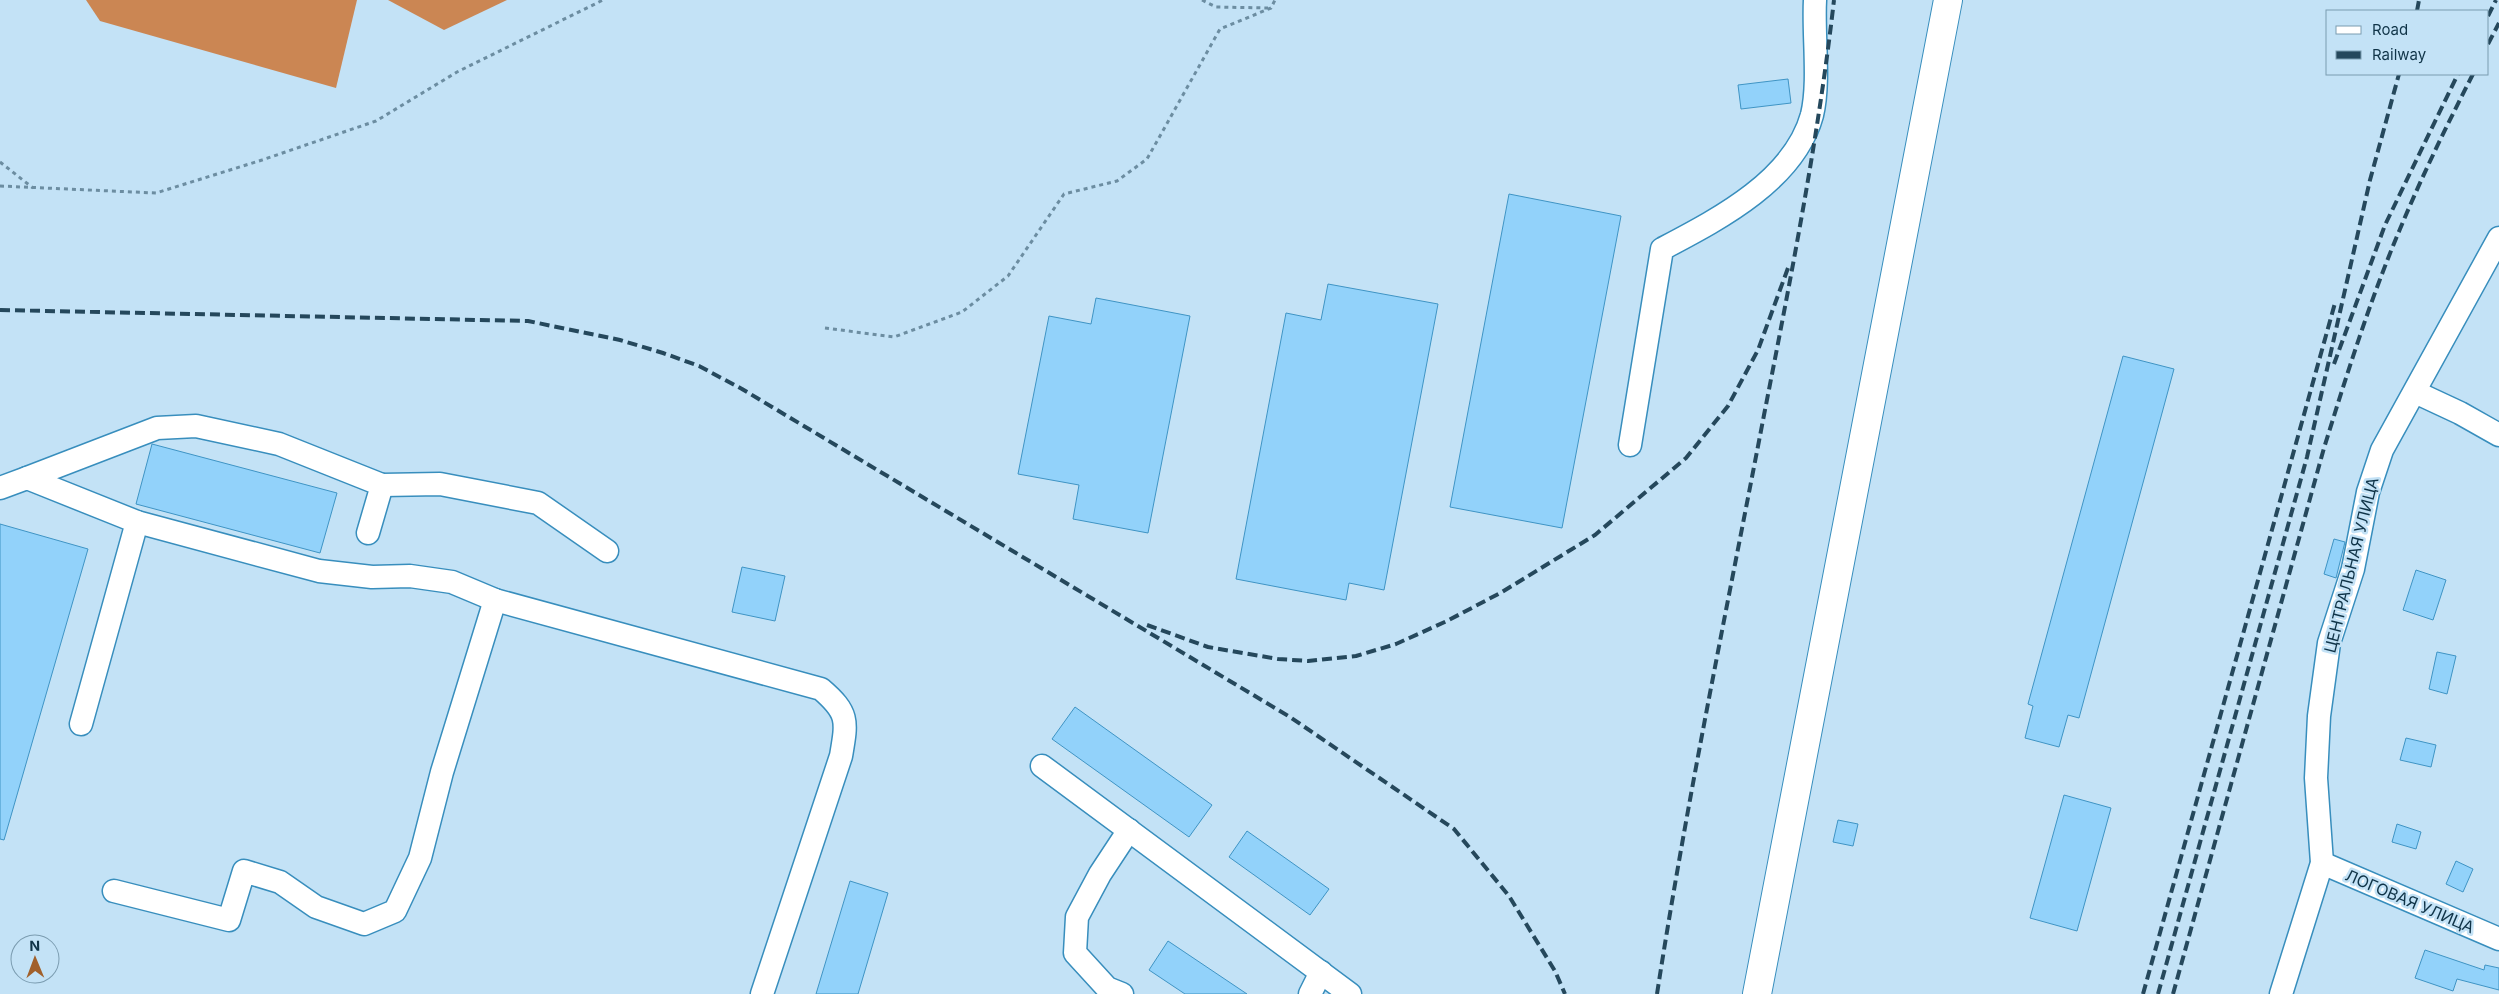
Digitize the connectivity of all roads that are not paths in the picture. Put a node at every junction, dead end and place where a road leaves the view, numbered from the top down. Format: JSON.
{"nodes":[{"id":1,"x":1815,"y":0,"type":"edge"},
{"id":2,"x":1948,"y":0,"type":"edge"},
{"id":3,"x":2499,"y":238,"type":"edge"},
{"id":4,"x":2415,"y":392,"type":"junction"},
{"id":5,"x":2499,"y":435,"type":"edge"},
{"id":6,"x":1630,"y":445,"type":"dead end"},
{"id":7,"x":28,"y":478,"type":"junction"},
{"id":8,"x":382,"y":485,"type":"junction"},
{"id":9,"x":0,"y":488,"type":"edge"},
{"id":10,"x":137,"y":522,"type":"junction"},
{"id":11,"x":368,"y":533,"type":"dead end"},
{"id":12,"x":607,"y":551,"type":"dead end"},
{"id":13,"x":495,"y":600,"type":"junction"},
{"id":14,"x":81,"y":724,"type":"dead end"},
{"id":15,"x":1042,"y":766,"type":"dead end"},
{"id":16,"x":1129,"y":830,"type":"junction"},
{"id":17,"x":2322,"y":863,"type":"junction"},
{"id":18,"x":114,"y":892,"type":"dead end"},
{"id":19,"x":2499,"y":939,"type":"edge"},
{"id":20,"x":1321,"y":972,"type":"junction"},
{"id":21,"x":762,"y":994,"type":"edge"},
{"id":22,"x":1122,"y":994,"type":"edge"},
{"id":23,"x":1310,"y":994,"type":"edge"},
{"id":24,"x":1350,"y":994,"type":"edge"},
{"id":25,"x":1758,"y":994,"type":"edge"},
{"id":26,"x":2281,"y":994,"type":"edge"}],
"edges":[{"from":1,"to":6,"type":"street"},
{"from":2,"to":25,"type":"highway"},
{"from":3,"to":4,"type":"street","name":"ЦЕНТРАЛЬНАЯ УЛИЦА"},
{"from":4,"to":5,"type":"street"},
{"from":4,"to":17,"type":"street","name":"ЦЕНТРАЛЬНАЯ УЛИЦА"},
{"from":7,"to":8,"type":"street"},
{"from":7,"to":9,"type":"street"},
{"from":7,"to":10,"type":"street"},
{"from":8,"to":11,"type":"street"},
{"from":8,"to":12,"type":"street"},
{"from":10,"to":13,"type":"street"},
{"from":10,"to":14,"type":"street"},
{"from":13,"to":18,"type":"street"},
{"from":13,"to":21,"type":"street"},
{"from":15,"to":16,"type":"street"},
{"from":16,"to":20,"type":"street"},
{"from":16,"to":22,"type":"street"},
{"from":17,"to":19,"type":"street","name":"ЛОГОВАЯ УЛИЦА"},
{"from":17,"to":26,"type":"street"},
{"from":20,"to":23,"type":"street"},
{"from":20,"to":24,"type":"street"}]}
